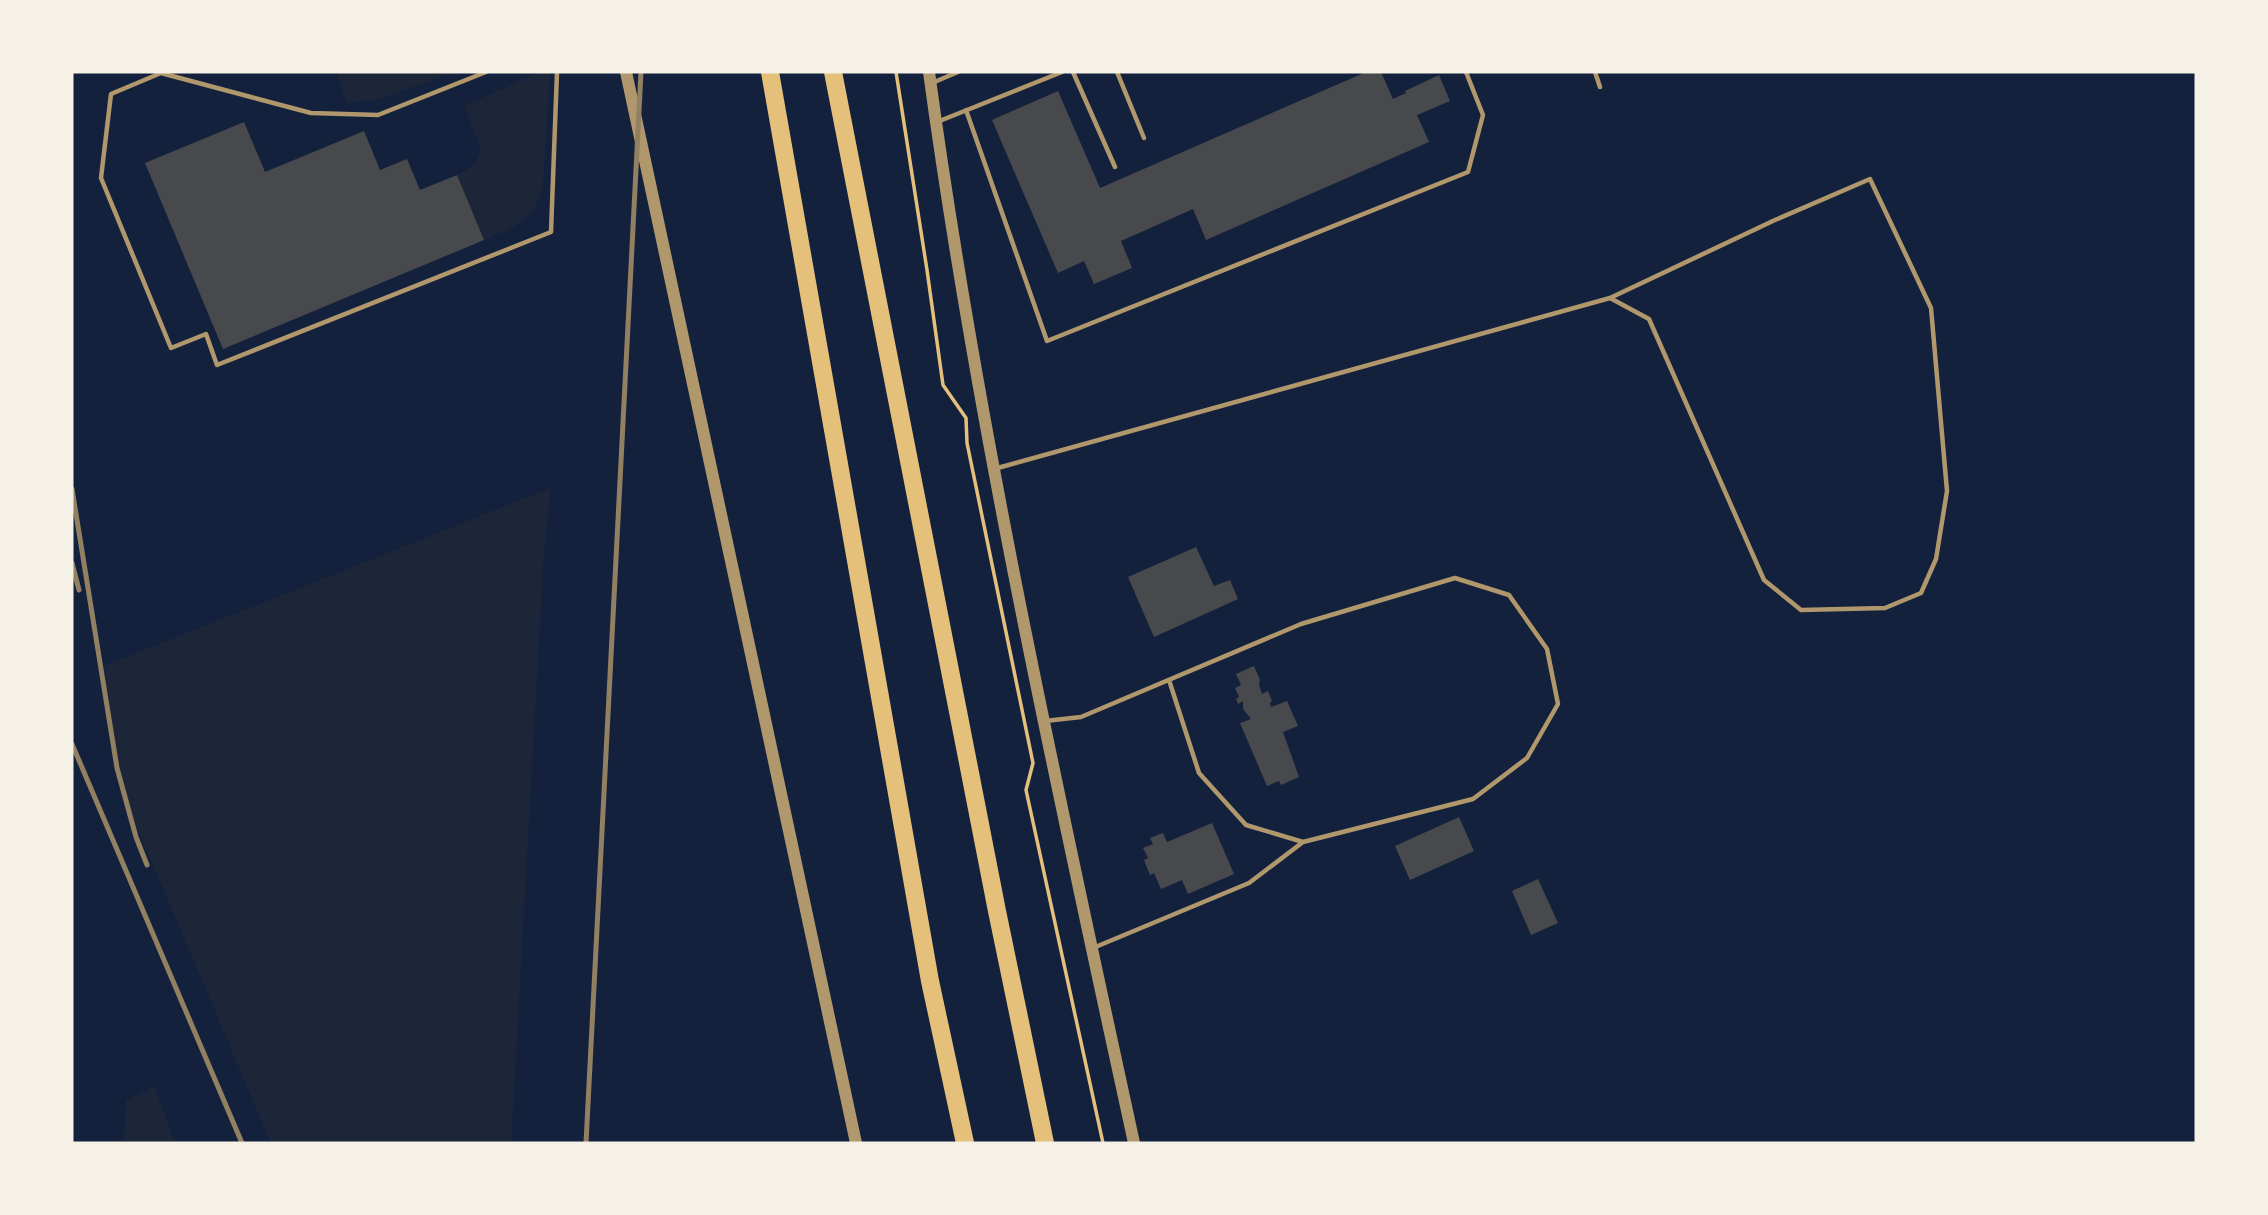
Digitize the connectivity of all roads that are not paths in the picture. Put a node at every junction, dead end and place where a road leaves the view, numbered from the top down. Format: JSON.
{"nodes":[{"id":1,"x":486,"y":72,"type":"edge"},
{"id":2,"x":557,"y":72,"type":"edge"},
{"id":3,"x":626,"y":72,"type":"edge"},
{"id":4,"x":770,"y":72,"type":"edge"},
{"id":5,"x":833,"y":72,"type":"edge"},
{"id":6,"x":958,"y":72,"type":"edge"},
{"id":7,"x":1062,"y":72,"type":"edge"},
{"id":8,"x":1073,"y":72,"type":"edge"},
{"id":9,"x":1117,"y":72,"type":"edge"},
{"id":10,"x":1466,"y":72,"type":"edge"},
{"id":11,"x":1595,"y":72,"type":"edge"},
{"id":12,"x":930,"y":78,"type":"edge"},
{"id":13,"x":1600,"y":86,"type":"dead end"},
{"id":14,"x":966,"y":110,"type":"junction"},
{"id":15,"x":936,"y":122,"type":"junction"},
{"id":16,"x":1144,"y":138,"type":"dead end"},
{"id":17,"x":1115,"y":167,"type":"dead end"},
{"id":18,"x":1610,"y":298,"type":"junction"},
{"id":19,"x":994,"y":470,"type":"junction"},
{"id":20,"x":1169,"y":680,"type":"junction"},
{"id":21,"x":1044,"y":721,"type":"junction"},
{"id":22,"x":1303,"y":842,"type":"junction"},
{"id":23,"x":1093,"y":948,"type":"junction"},
{"id":24,"x":856,"y":1143,"type":"edge"},
{"id":25,"x":965,"y":1143,"type":"edge"},
{"id":26,"x":1045,"y":1143,"type":"edge"},
{"id":27,"x":1134,"y":1143,"type":"edge"}],
"edges":[{"from":1,"to":2,"type":"lane"},
{"from":3,"to":24,"type":"street"},
{"from":4,"to":25,"type":"highway"},
{"from":5,"to":26,"type":"highway"},
{"from":6,"to":12,"type":"lane"},
{"from":7,"to":14,"type":"lane"},
{"from":8,"to":17,"type":"lane"},
{"from":9,"to":16,"type":"lane"},
{"from":10,"to":14,"type":"lane"},
{"from":11,"to":13,"type":"lane"},
{"from":12,"to":15,"type":"street"},
{"from":14,"to":15,"type":"lane"},
{"from":15,"to":19,"type":"street"},
{"from":18,"to":18,"type":"lane"},
{"from":18,"to":19,"type":"lane"},
{"from":19,"to":21,"type":"street"},
{"from":20,"to":21,"type":"lane"},
{"from":20,"to":22,"type":"lane"},
{"from":20,"to":22,"type":"lane"},
{"from":21,"to":23,"type":"street"},
{"from":22,"to":23,"type":"lane"},
{"from":23,"to":27,"type":"street"}]}
